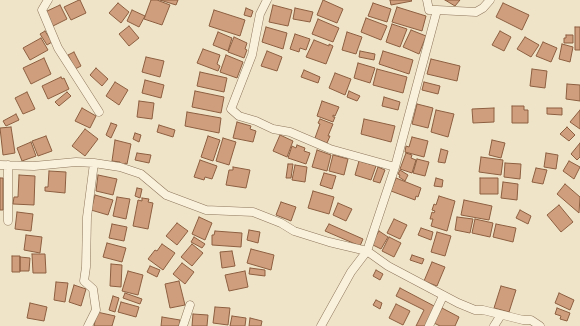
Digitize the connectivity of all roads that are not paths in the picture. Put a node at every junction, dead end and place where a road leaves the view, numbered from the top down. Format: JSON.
{"nodes":[{"id":1,"x":48,"y":0,"type":"edge"},
{"id":2,"x":268,"y":0,"type":"edge"},
{"id":3,"x":428,"y":0,"type":"edge"},
{"id":4,"x":490,"y":0,"type":"edge"},
{"id":5,"x":437,"y":10,"type":"junction"},
{"id":6,"x":99,"y":112,"type":"dead end"},
{"id":7,"x":94,"y":163,"type":"junction"},
{"id":8,"x":4,"y":165,"type":"edge"},
{"id":9,"x":395,"y":167,"type":"junction"},
{"id":10,"x":8,"y":222,"type":"dead end"},
{"id":11,"x":367,"y":251,"type":"junction"},
{"id":12,"x":443,"y":296,"type":"junction"},
{"id":13,"x":190,"y":305,"type":"dead end"},
{"id":14,"x":501,"y":314,"type":"junction"},
{"id":15,"x":88,"y":326,"type":"edge"},
{"id":16,"x":183,"y":326,"type":"edge"},
{"id":17,"x":321,"y":326,"type":"edge"},
{"id":18,"x":429,"y":326,"type":"edge"},
{"id":19,"x":494,"y":326,"type":"edge"},
{"id":20,"x":540,"y":326,"type":"edge"}],
"edges":[{"from":1,"to":6,"type":"street"},
{"from":2,"to":9,"type":"street"},
{"from":3,"to":5,"type":"street"},
{"from":4,"to":5,"type":"street"},
{"from":5,"to":9,"type":"street"},
{"from":7,"to":8,"type":"street"},
{"from":7,"to":11,"type":"street"},
{"from":7,"to":15,"type":"street"},
{"from":8,"to":10,"type":"street"},
{"from":9,"to":11,"type":"street"},
{"from":11,"to":12,"type":"street"},
{"from":11,"to":17,"type":"street"},
{"from":12,"to":14,"type":"street"},
{"from":12,"to":18,"type":"street"},
{"from":13,"to":16,"type":"street"},
{"from":14,"to":19,"type":"street"},
{"from":14,"to":20,"type":"street"}]}
